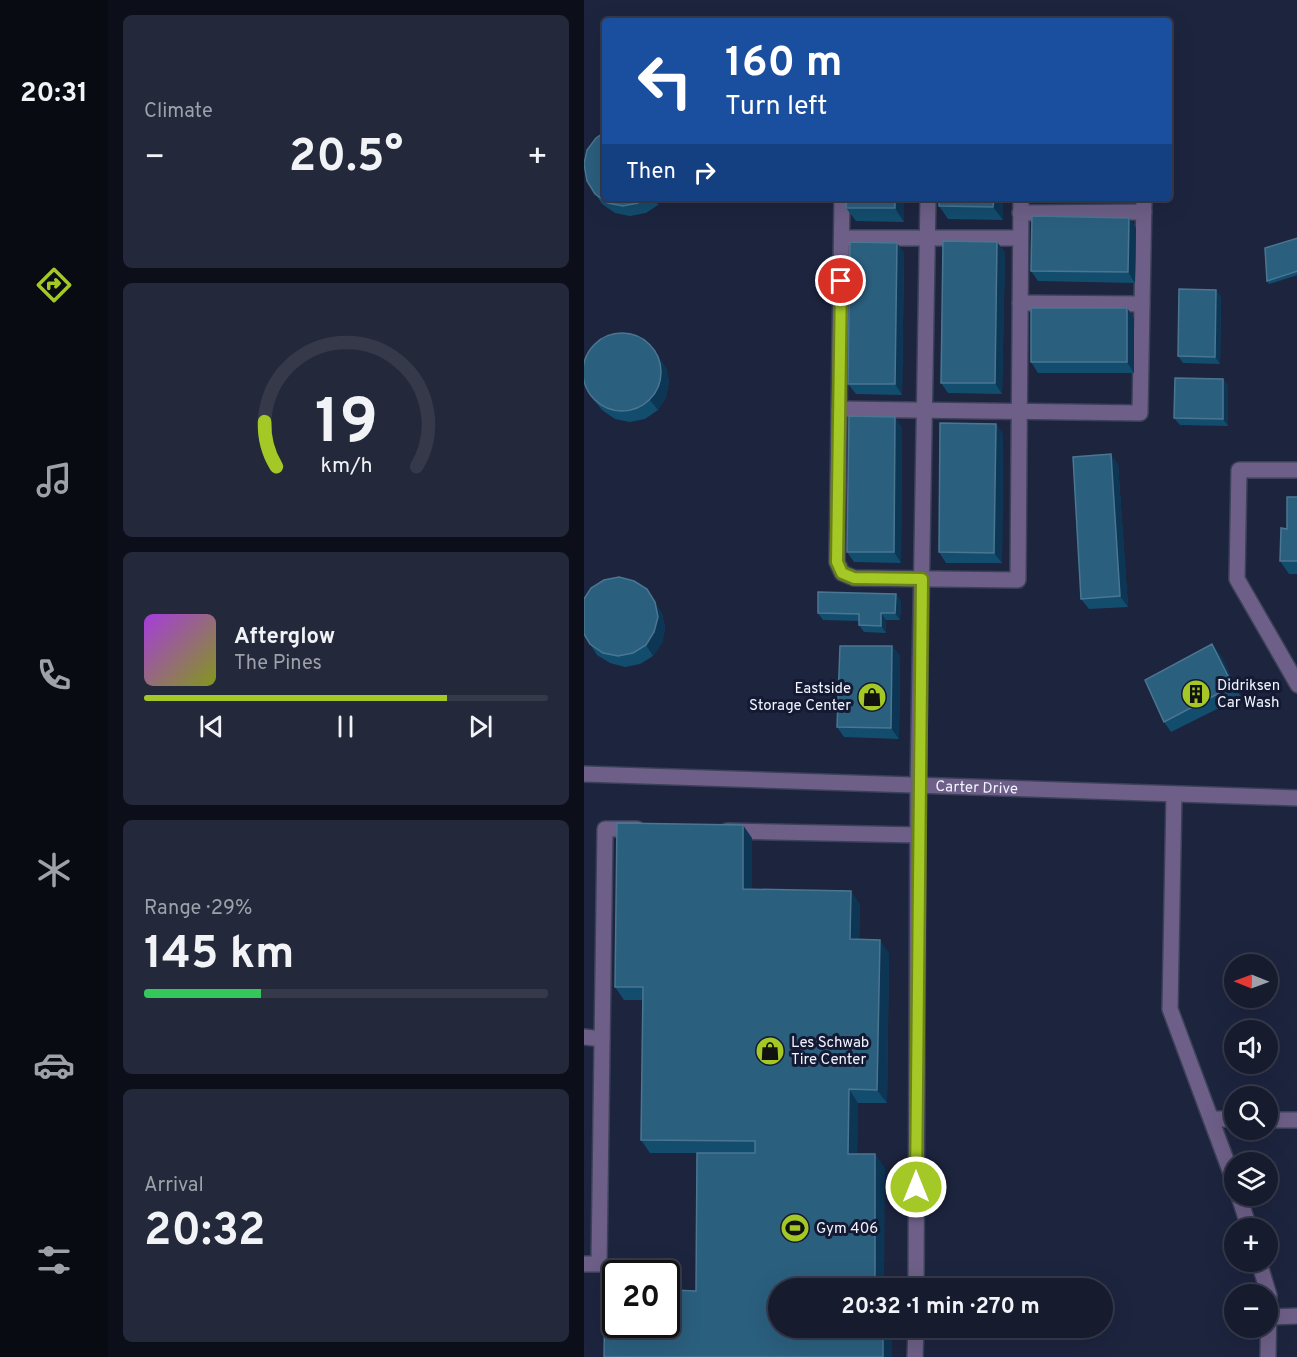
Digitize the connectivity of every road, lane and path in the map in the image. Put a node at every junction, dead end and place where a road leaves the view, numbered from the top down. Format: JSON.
{"nodes":[{"id":1,"x":842,"y":201,"type":"edge"},
{"id":2,"x":928,"y":201,"type":"edge"},
{"id":3,"x":1144,"y":205,"type":"edge"},
{"id":4,"x":1020,"y":206,"type":"edge"},
{"id":5,"x":842,"y":238,"type":"junction"},
{"id":6,"x":928,"y":238,"type":"junction"},
{"id":7,"x":1020,"y":238,"type":"junction"},
{"id":8,"x":1020,"y":303,"type":"junction"},
{"id":9,"x":1142,"y":304,"type":"junction"},
{"id":10,"x":839,"y":409,"type":"junction"},
{"id":11,"x":924,"y":411,"type":"junction"},
{"id":12,"x":1019,"y":412,"type":"junction"},
{"id":13,"x":1298,"y":470,"type":"edge"},
{"id":14,"x":922,"y":579,"type":"junction"},
{"id":15,"x":1298,"y":685,"type":"edge"},
{"id":16,"x":584,"y":774,"type":"edge"},
{"id":17,"x":918,"y":785,"type":"junction"},
{"id":18,"x":1174,"y":794,"type":"junction"},
{"id":19,"x":1298,"y":798,"type":"edge"},
{"id":20,"x":651,"y":830,"type":"edge"},
{"id":21,"x":709,"y":831,"type":"edge"},
{"id":22,"x":918,"y":835,"type":"junction"},
{"id":23,"x":584,"y":1037,"type":"edge"},
{"id":24,"x":602,"y":1039,"type":"junction"},
{"id":25,"x":1211,"y":1119,"type":"junction"},
{"id":26,"x":1224,"y":1119,"type":"edge"},
{"id":27,"x":1278,"y":1120,"type":"edge"},
{"id":28,"x":1298,"y":1120,"type":"edge"},
{"id":29,"x":1224,"y":1154,"type":"edge"},
{"id":30,"x":584,"y":1264,"type":"edge"},
{"id":31,"x":916,"y":1278,"type":"edge"},
{"id":32,"x":1278,"y":1317,"type":"edge"},
{"id":33,"x":1298,"y":1317,"type":"edge"},
{"id":34,"x":916,"y":1338,"type":"edge"},
{"id":35,"x":1268,"y":1338,"type":"edge"},
{"id":36,"x":916,"y":1357,"type":"edge"},
{"id":37,"x":1268,"y":1357,"type":"edge"}],
"edges":[{"from":1,"to":5,"type":"street"},
{"from":2,"to":6,"type":"street"},
{"from":3,"to":4,"type":"street"},
{"from":3,"to":9,"type":"street"},
{"from":4,"to":7,"type":"street"},
{"from":5,"to":6,"type":"street"},
{"from":5,"to":10,"type":"street"},
{"from":6,"to":7,"type":"street"},
{"from":6,"to":11,"type":"street"},
{"from":7,"to":8,"type":"street"},
{"from":8,"to":9,"type":"street"},
{"from":8,"to":12,"type":"street"},
{"from":9,"to":12,"type":"street"},
{"from":10,"to":11,"type":"street"},
{"from":10,"to":14,"type":"street"},
{"from":11,"to":12,"type":"street"},
{"from":11,"to":14,"type":"street"},
{"from":12,"to":14,"type":"street"},
{"from":13,"to":15,"type":"street"},
{"from":14,"to":17,"type":"street"},
{"from":16,"to":17,"type":"street","name":"Carter Drive"},
{"from":17,"to":18,"type":"street","name":"Carter Drive"},
{"from":17,"to":22,"type":"street"},
{"from":18,"to":19,"type":"street","name":"Carter Drive"},
{"from":18,"to":25,"type":"street"},
{"from":20,"to":24,"type":"street"},
{"from":21,"to":22,"type":"street"},
{"from":22,"to":31,"type":"street"},
{"from":23,"to":24,"type":"street"},
{"from":24,"to":30,"type":"street"},
{"from":25,"to":26,"type":"street"},
{"from":25,"to":29,"type":"street"},
{"from":27,"to":28,"type":"street"},
{"from":32,"to":33,"type":"street"},
{"from":34,"to":36,"type":"street"},
{"from":35,"to":37,"type":"street"}]}
